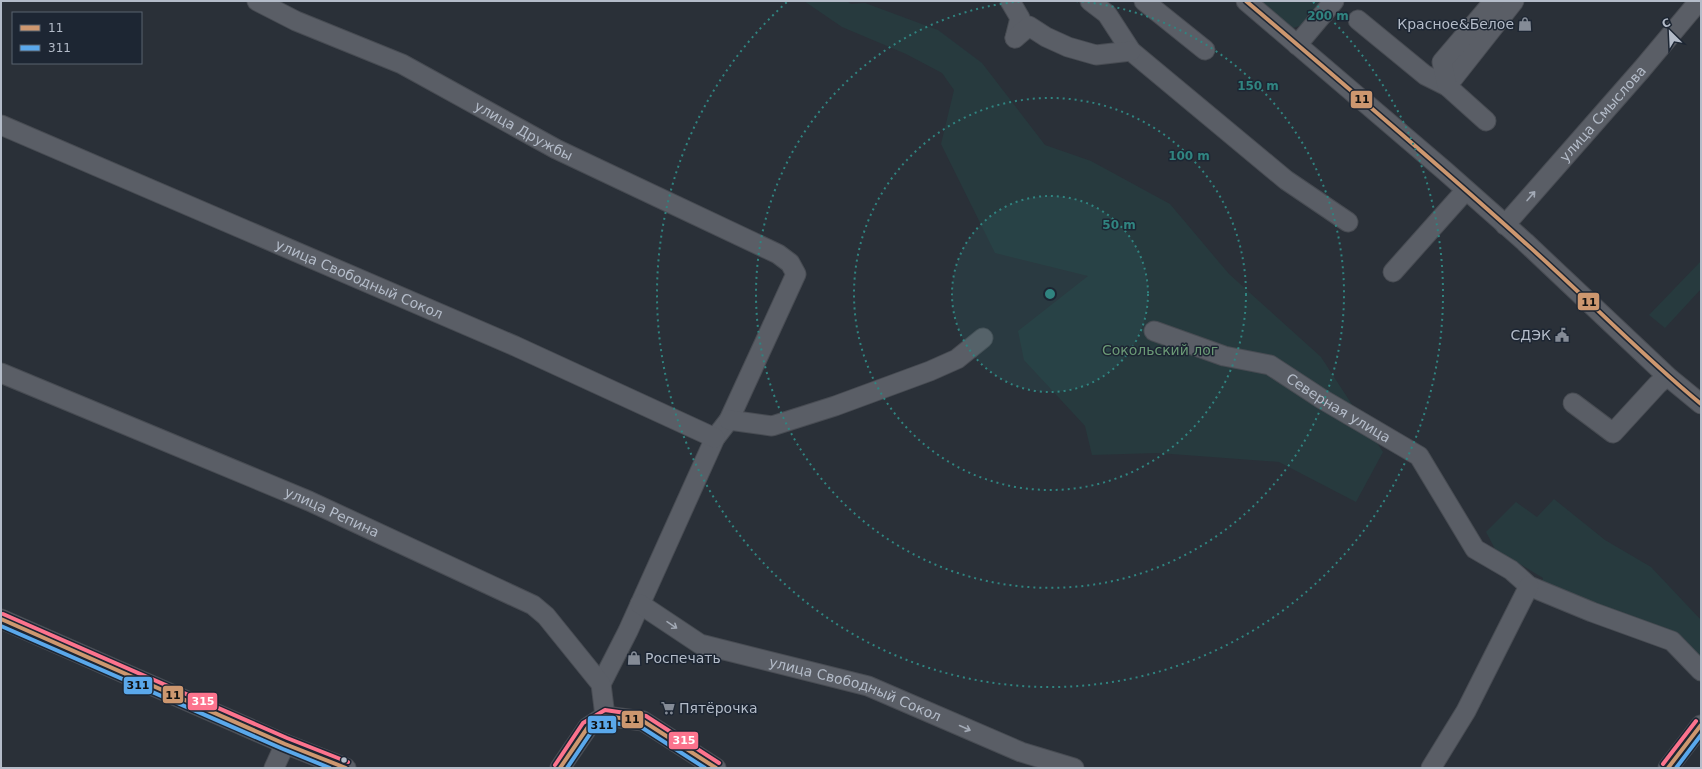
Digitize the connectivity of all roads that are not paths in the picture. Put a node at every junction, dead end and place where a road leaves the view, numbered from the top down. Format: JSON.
{"nodes":[{"id":1,"x":257,"y":1,"type":"edge"},
{"id":2,"x":1010,"y":1,"type":"edge"},
{"id":3,"x":1090,"y":1,"type":"edge"},
{"id":4,"x":1144,"y":1,"type":"edge"},
{"id":5,"x":1246,"y":1,"type":"edge"},
{"id":6,"x":1334,"y":1,"type":"edge"},
{"id":7,"x":1494,"y":1,"type":"edge"},
{"id":8,"x":1514,"y":1,"type":"edge"},
{"id":9,"x":1699,"y":1,"type":"edge"},
{"id":10,"x":1358,"y":20,"type":"dead end"},
{"id":11,"x":1297,"y":45,"type":"junction"},
{"id":12,"x":1205,"y":50,"type":"dead end"},
{"id":13,"x":1131,"y":51,"type":"junction"},
{"id":14,"x":1447,"y":86,"type":"junction"},
{"id":15,"x":1486,"y":121,"type":"dead end"},
{"id":16,"x":1,"y":125,"type":"edge"},
{"id":17,"x":1466,"y":190,"type":"junction"},
{"id":18,"x":1348,"y":222,"type":"dead end"},
{"id":19,"x":1505,"y":225,"type":"junction"},
{"id":20,"x":1393,"y":272,"type":"dead end"},
{"id":21,"x":1154,"y":331,"type":"dead end"},
{"id":22,"x":983,"y":338,"type":"dead end"},
{"id":23,"x":1,"y":373,"type":"edge"},
{"id":24,"x":1667,"y":376,"type":"junction"},
{"id":25,"x":1573,"y":403,"type":"dead end"},
{"id":26,"x":1701,"y":404,"type":"edge"},
{"id":27,"x":730,"y":420,"type":"junction"},
{"id":28,"x":715,"y":438,"type":"junction"},
{"id":29,"x":1529,"y":586,"type":"junction"},
{"id":30,"x":640,"y":604,"type":"junction"},
{"id":31,"x":1,"y":619,"type":"edge"},
{"id":32,"x":1701,"y":671,"type":"edge"},
{"id":33,"x":601,"y":684,"type":"junction"},
{"id":34,"x":605,"y":716,"type":"junction"},
{"id":35,"x":1701,"y":725,"type":"edge"},
{"id":36,"x":285,"y":744,"type":"junction"},
{"id":37,"x":274,"y":768,"type":"edge"},
{"id":38,"x":346,"y":768,"type":"edge"},
{"id":39,"x":560,"y":768,"type":"edge"},
{"id":40,"x":716,"y":768,"type":"edge"},
{"id":41,"x":1074,"y":768,"type":"edge"},
{"id":42,"x":1431,"y":768,"type":"edge"},
{"id":43,"x":1668,"y":768,"type":"edge"}],
"edges":[{"from":1,"to":27,"type":"street","name":"улица Дружбы"},
{"from":2,"to":13,"type":"street"},
{"from":3,"to":13,"type":"street"},
{"from":4,"to":12,"type":"street"},
{"from":5,"to":11,"type":"street"},
{"from":6,"to":11,"type":"street"},
{"from":7,"to":14,"type":"street"},
{"from":8,"to":14,"type":"street"},
{"from":19,"to":9,"type":"street","name":"улица Смыслова","one_way":true},
{"from":10,"to":14,"type":"street"},
{"from":11,"to":17,"type":"street"},
{"from":13,"to":18,"type":"street"},
{"from":14,"to":15,"type":"street"},
{"from":16,"to":28,"type":"street","name":"улица Свободный Сокол"},
{"from":17,"to":19,"type":"street"},
{"from":17,"to":20,"type":"street"},
{"from":19,"to":24,"type":"street"},
{"from":21,"to":29,"type":"street","name":"Северная улица"},
{"from":22,"to":27,"type":"street"},
{"from":23,"to":33,"type":"street","name":"улица Репина"},
{"from":24,"to":25,"type":"street"},
{"from":24,"to":26,"type":"street"},
{"from":27,"to":28,"type":"street"},
{"from":28,"to":30,"type":"street"},
{"from":29,"to":32,"type":"street"},
{"from":29,"to":42,"type":"street"},
{"from":30,"to":33,"type":"street"},
{"from":30,"to":41,"type":"street","name":"улица Свободный Сокол","one_way":true},
{"from":31,"to":36,"type":"street"},
{"from":33,"to":34,"type":"street"},
{"from":34,"to":39,"type":"street"},
{"from":34,"to":40,"type":"street"},
{"from":35,"to":43,"type":"street"},
{"from":36,"to":37,"type":"street"},
{"from":36,"to":38,"type":"street"}]}
